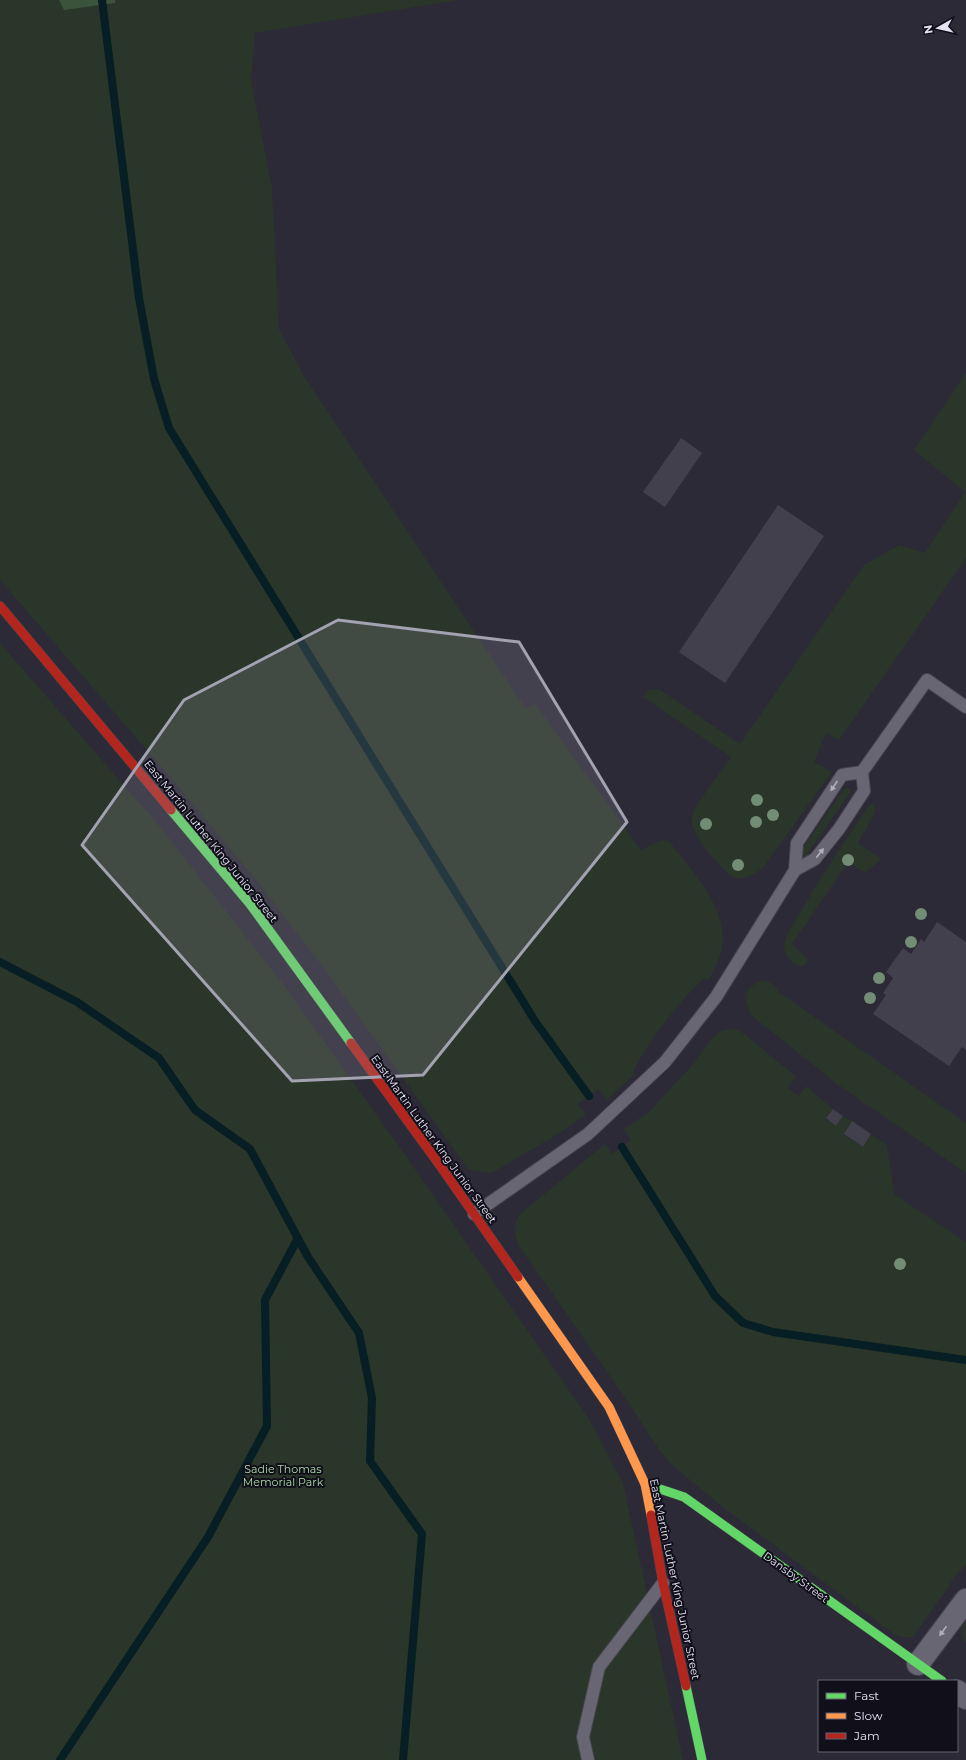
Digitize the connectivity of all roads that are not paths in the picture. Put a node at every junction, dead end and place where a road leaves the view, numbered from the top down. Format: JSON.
{"nodes":[{"id":1,"x":0,"y":606,"type":"edge"},
{"id":2,"x":966,"y":707,"type":"edge"},
{"id":3,"x":862,"y":772,"type":"junction"},
{"id":4,"x":795,"y":870,"type":"junction"},
{"id":5,"x":474,"y":1214,"type":"junction"},
{"id":6,"x":645,"y":1484,"type":"junction"},
{"id":7,"x":663,"y":1583,"type":"junction"},
{"id":8,"x":966,"y":1600,"type":"edge"},
{"id":9,"x":918,"y":1664,"type":"junction"},
{"id":10,"x":944,"y":1680,"type":"edge"},
{"id":11,"x":588,"y":1760,"type":"edge"},
{"id":12,"x":702,"y":1760,"type":"edge"}],
"edges":[{"from":1,"to":5,"type":"street","name":"East Martin Luther King Junior Street"},
{"from":2,"to":3,"type":"lane"},
{"from":4,"to":3,"type":"lane","one_way":true},
{"from":3,"to":4,"type":"lane","one_way":true},
{"from":4,"to":5,"type":"lane"},
{"from":5,"to":6,"type":"street","name":"East Martin Luther King Junior Street"},
{"from":6,"to":7,"type":"street","name":"East Martin Luther King Junior Street"},
{"from":6,"to":9,"type":"street","name":"Dansby Street"},
{"from":7,"to":11,"type":"lane"},
{"from":7,"to":12,"type":"street","name":"East Martin Luther King Junior Street"},
{"from":8,"to":9,"type":"street","one_way":true},
{"from":9,"to":10,"type":"street","name":"Dansby Street"}]}
